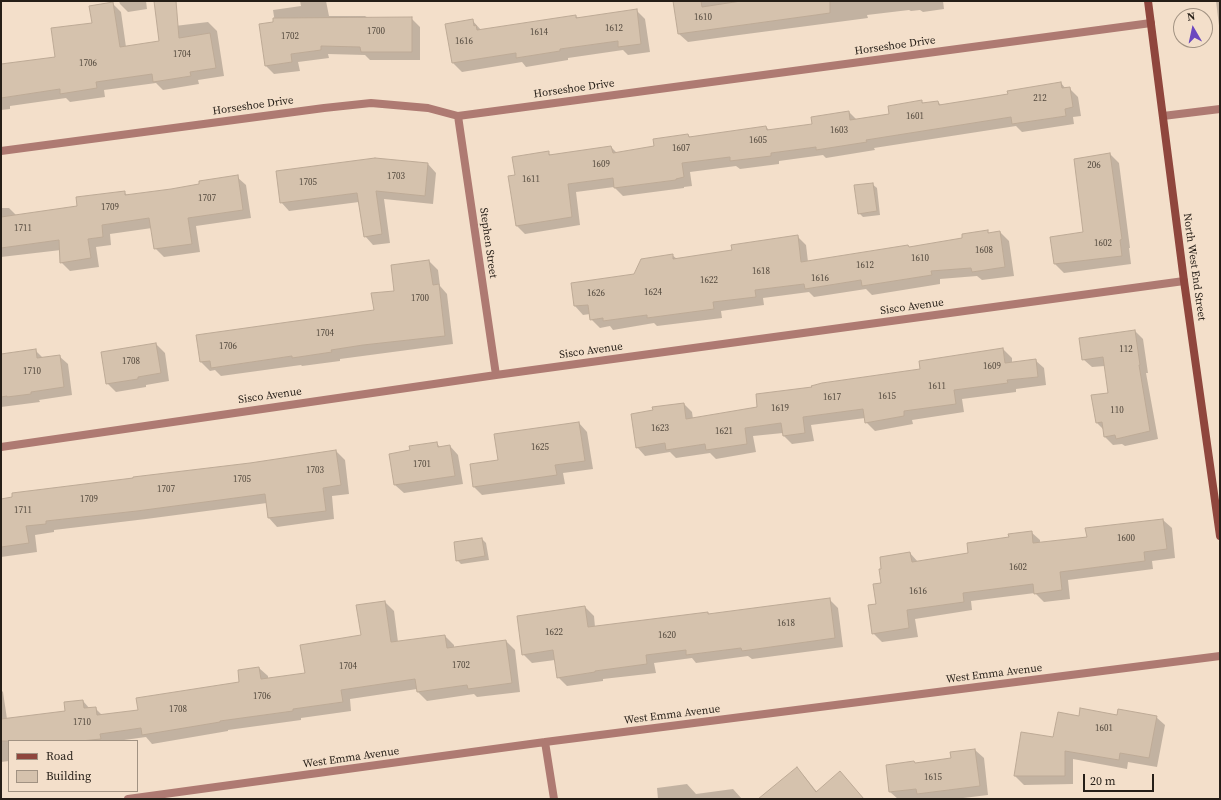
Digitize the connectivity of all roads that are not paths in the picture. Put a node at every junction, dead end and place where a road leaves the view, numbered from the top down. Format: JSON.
{"nodes":[{"id":1,"x":1148,"y":1,"type":"edge"},
{"id":2,"x":1151,"y":23,"type":"junction"},
{"id":3,"x":1220,"y":109,"type":"edge"},
{"id":4,"x":458,"y":116,"type":"junction"},
{"id":5,"x":1163,"y":116,"type":"junction"},
{"id":6,"x":1,"y":151,"type":"edge"},
{"id":7,"x":1184,"y":281,"type":"junction"},
{"id":8,"x":496,"y":374,"type":"junction"},
{"id":9,"x":1,"y":447,"type":"edge"},
{"id":10,"x":1220,"y":536,"type":"edge"},
{"id":11,"x":1220,"y":656,"type":"edge"},
{"id":12,"x":546,"y":742,"type":"junction"},
{"id":13,"x":128,"y":799,"type":"edge"},
{"id":14,"x":554,"y":799,"type":"edge"}],
"edges":[{"from":1,"to":2,"type":"street","name":"North West End Street"},
{"from":2,"to":4,"type":"street","name":"Horseshoe Drive"},
{"from":2,"to":5,"type":"street","name":"North West End Street"},
{"from":3,"to":5,"type":"street"},
{"from":4,"to":6,"type":"street","name":"Horseshoe Drive"},
{"from":4,"to":8,"type":"street","name":"Stephen Street"},
{"from":5,"to":7,"type":"street","name":"North West End Street"},
{"from":7,"to":8,"type":"street","name":"Sisco Avenue"},
{"from":7,"to":10,"type":"street","name":"North West End Street"},
{"from":8,"to":9,"type":"street","name":"Sisco Avenue"},
{"from":11,"to":12,"type":"street","name":"West Emma Avenue"},
{"from":12,"to":13,"type":"street","name":"West Emma Avenue"},
{"from":12,"to":14,"type":"street"}]}
